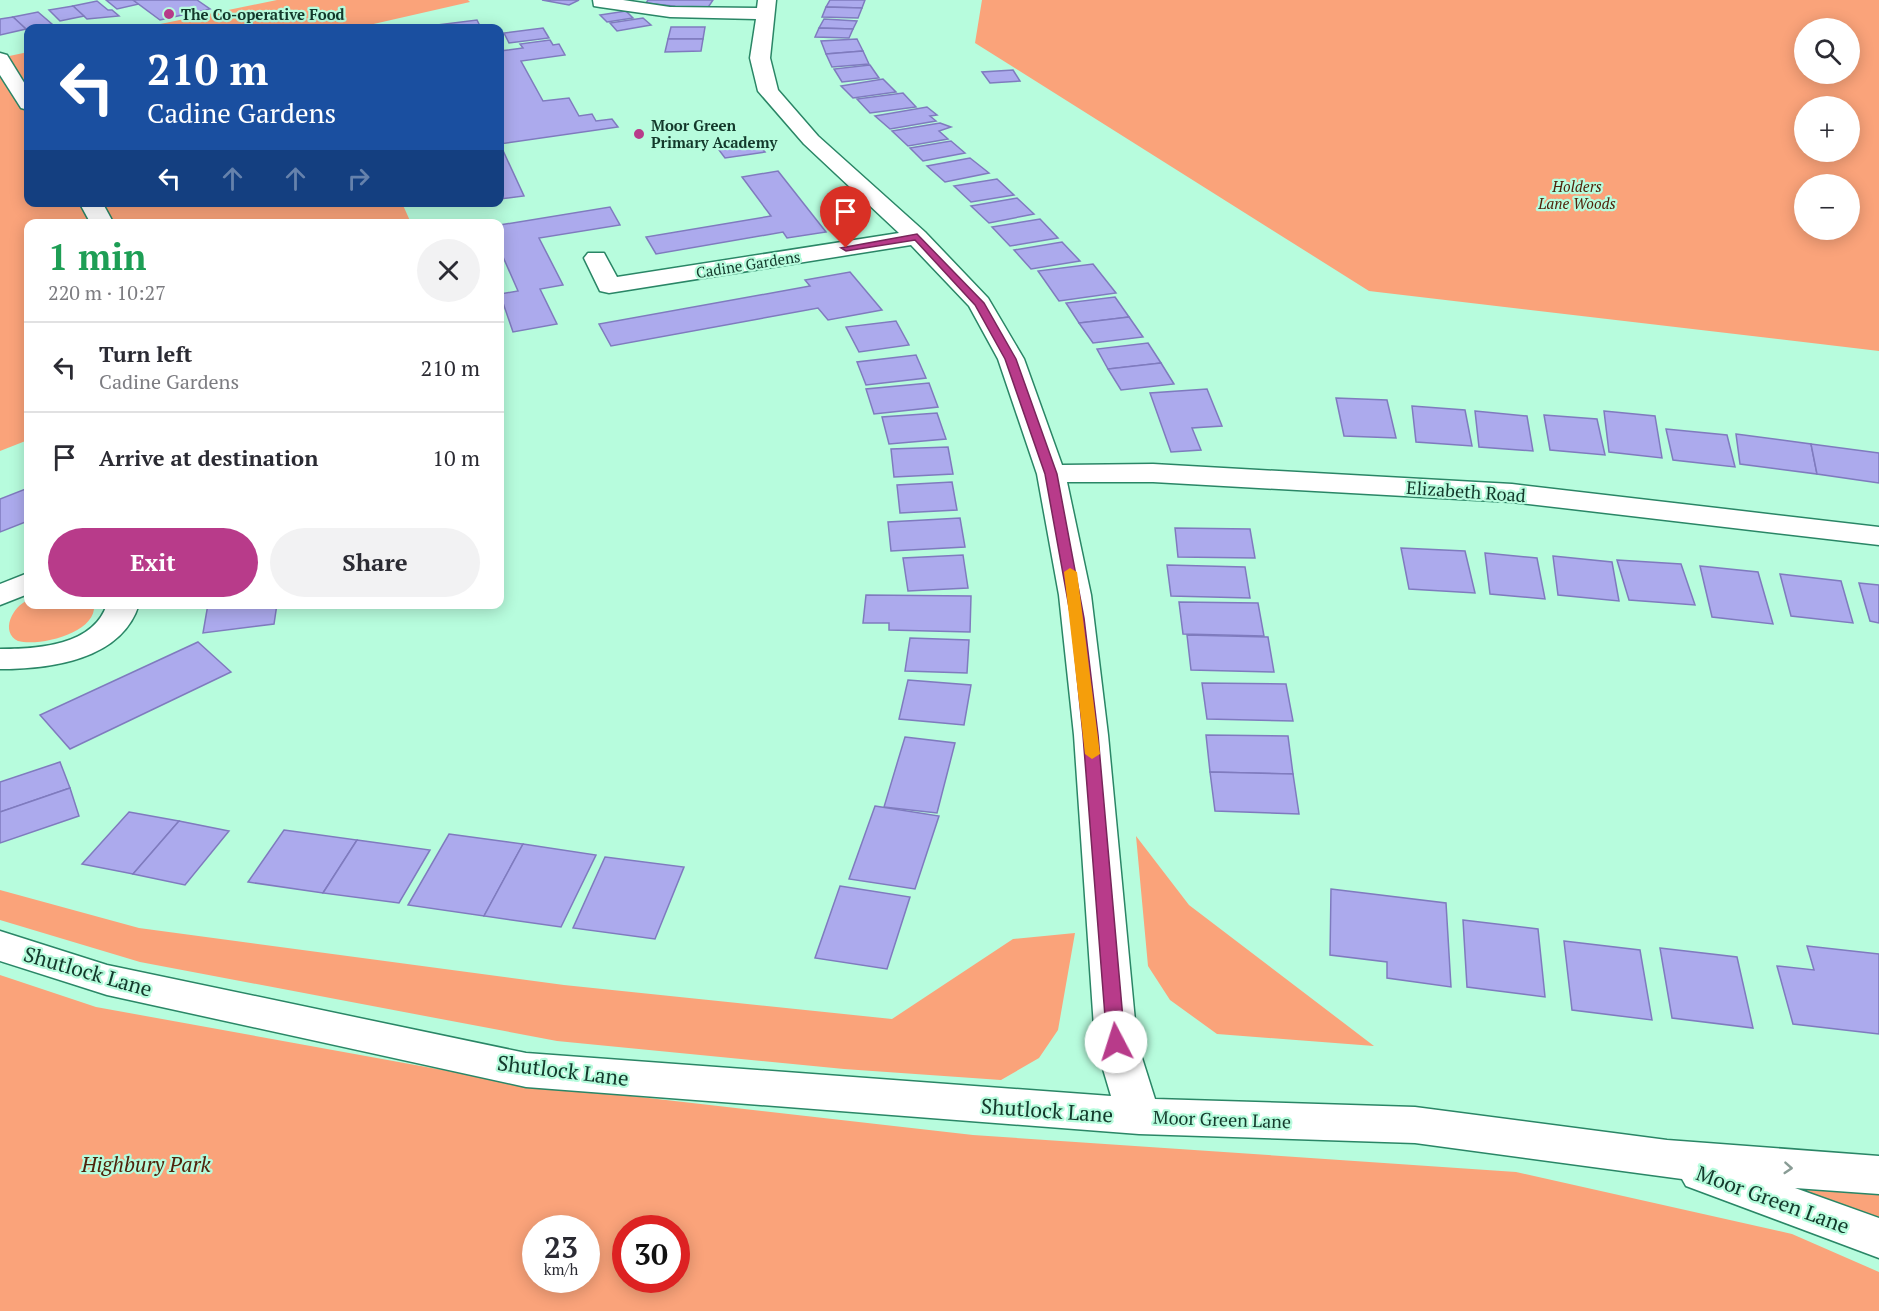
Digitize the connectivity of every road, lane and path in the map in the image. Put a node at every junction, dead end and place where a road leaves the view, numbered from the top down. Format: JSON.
{"nodes":[{"id":1,"x":600,"y":2,"type":"dead end"},
{"id":2,"x":766,"y":7,"type":"edge"},
{"id":3,"x":0,"y":59,"type":"edge"},
{"id":4,"x":24,"y":98,"type":"edge"},
{"id":5,"x":917,"y":237,"type":"junction"},
{"id":6,"x":596,"y":258,"type":"dead end"},
{"id":7,"x":1051,"y":474,"type":"junction"},
{"id":8,"x":1879,"y":536,"type":"edge"},
{"id":9,"x":24,"y":584,"type":"edge"},
{"id":10,"x":0,"y":596,"type":"edge"},
{"id":11,"x":121,"y":609,"type":"edge"},
{"id":12,"x":0,"y":659,"type":"edge"},
{"id":13,"x":0,"y":946,"type":"edge"},
{"id":14,"x":1139,"y":1116,"type":"junction"},
{"id":15,"x":1667,"y":1160,"type":"junction"},
{"id":16,"x":1879,"y":1174,"type":"edge"},
{"id":17,"x":1879,"y":1238,"type":"edge"}],
"edges":[{"from":1,"to":2,"type":"street"},
{"from":2,"to":5,"type":"street","name":"Moor Green Lane"},
{"from":3,"to":4,"type":"street"},
{"from":5,"to":6,"type":"street","name":"Cadine Gardens"},
{"from":5,"to":7,"type":"street","name":"Moor Green Lane"},
{"from":7,"to":8,"type":"street","name":"Elizabeth Road"},
{"from":7,"to":14,"type":"street","name":"Moor Green Lane"},
{"from":9,"to":10,"type":"street"},
{"from":11,"to":12,"type":"street"},
{"from":13,"to":14,"type":"street","name":"Shutlock Lane"},
{"from":14,"to":15,"type":"street","name":"Moor Green Lane"},
{"from":15,"to":16,"type":"street","name":"Moor Green Lane","one_way":true},
{"from":15,"to":17,"type":"street","name":"Moor Green Lane"}]}
